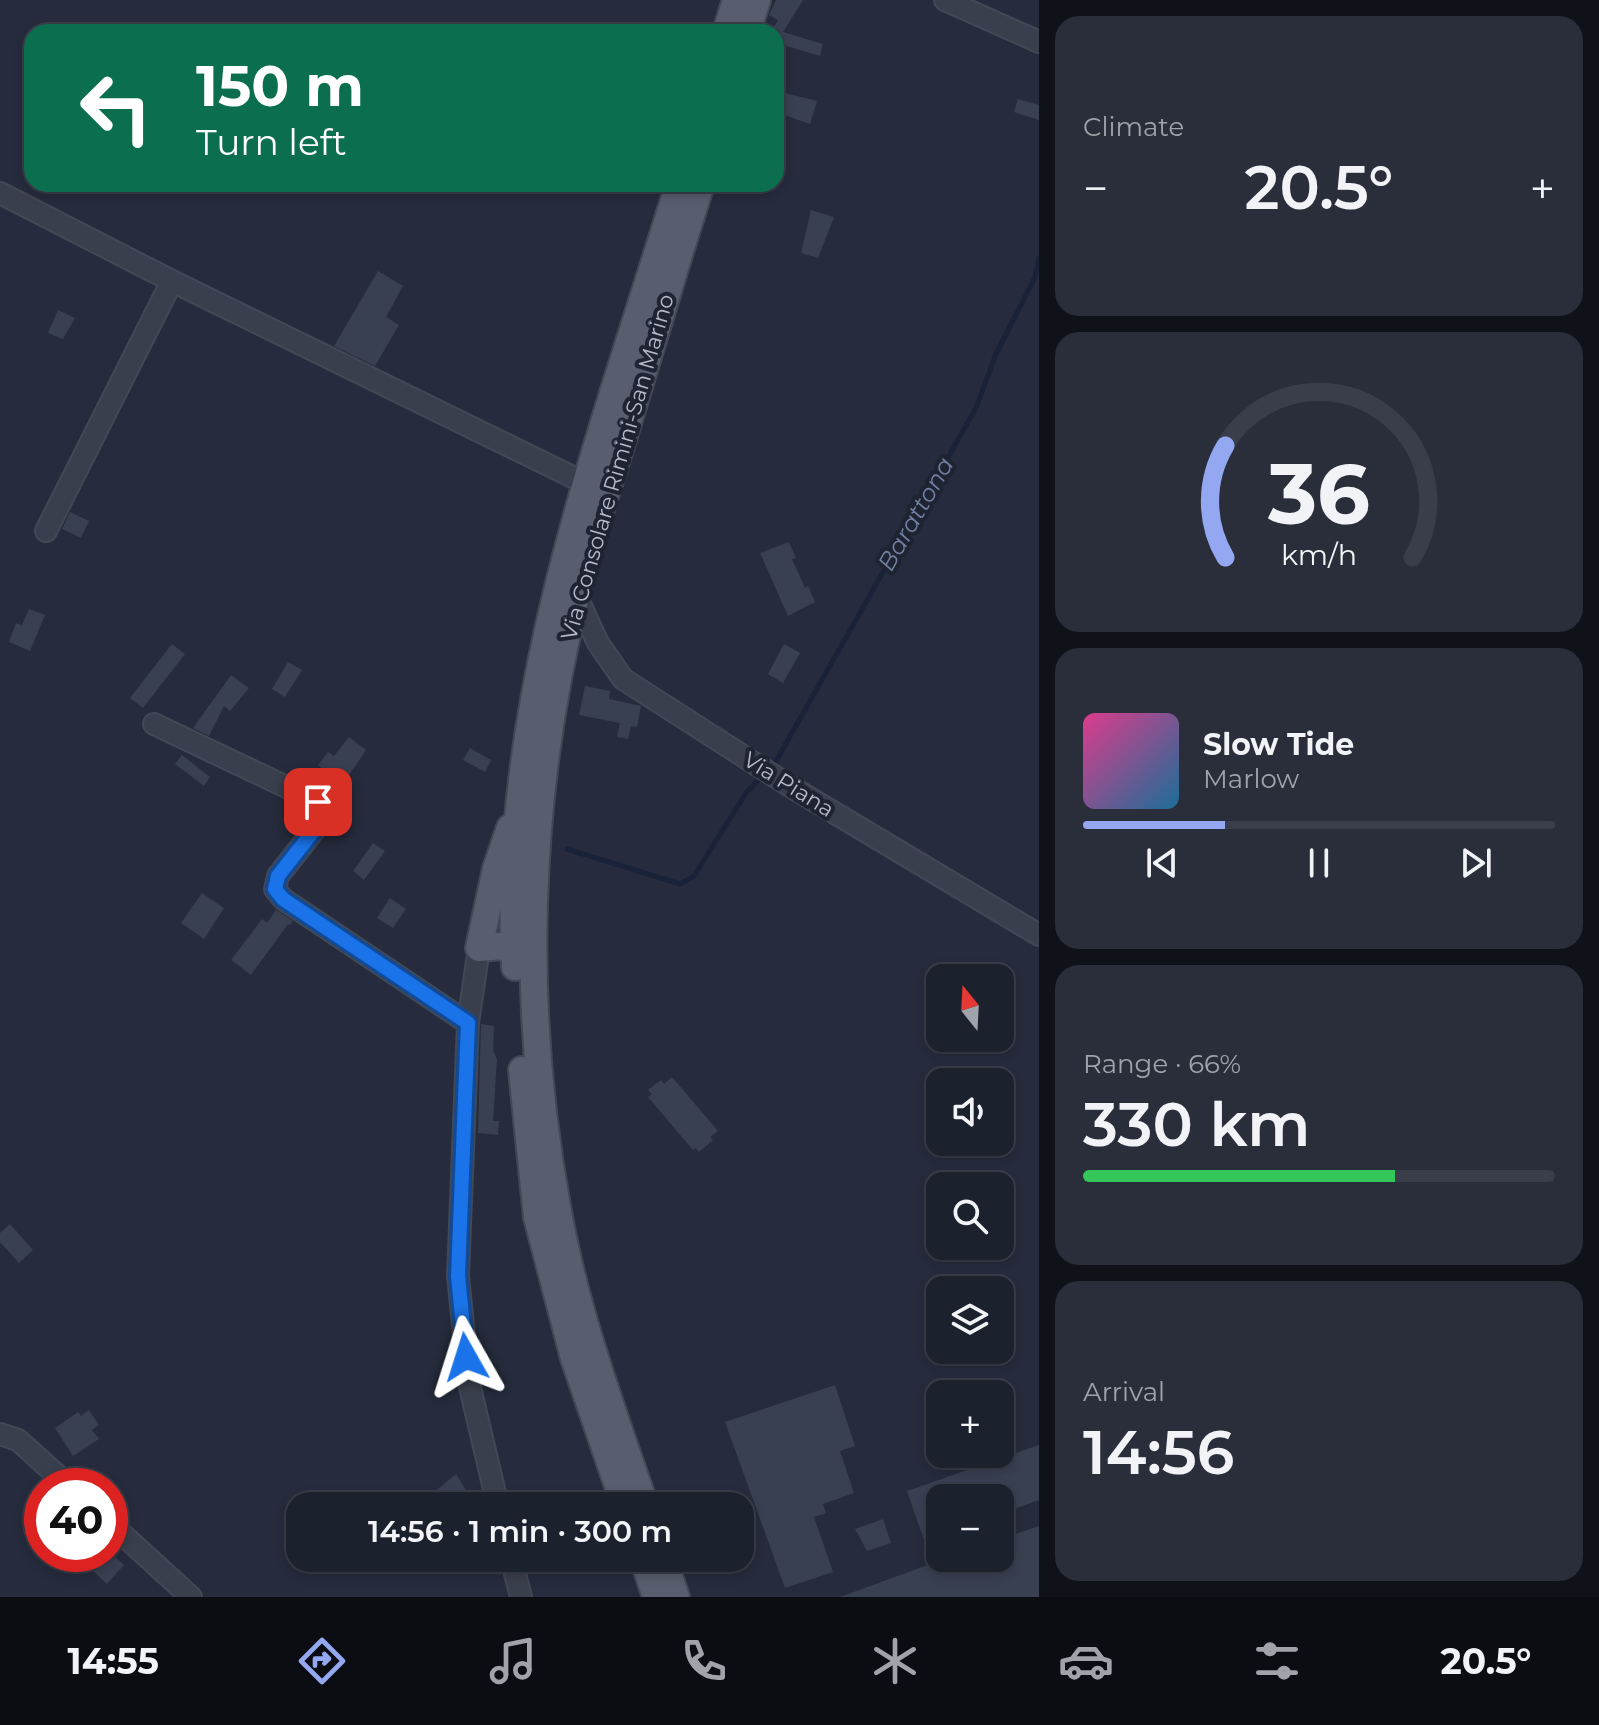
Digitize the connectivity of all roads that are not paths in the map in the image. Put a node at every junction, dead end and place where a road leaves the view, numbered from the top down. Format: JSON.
{"nodes":[{"id":1,"x":736,"y":0,"type":"edge"},
{"id":2,"x":757,"y":0,"type":"edge"},
{"id":3,"x":945,"y":0,"type":"edge"},
{"id":4,"x":728,"y":24,"type":"edge"},
{"id":5,"x":750,"y":24,"type":"edge"},
{"id":6,"x":1039,"y":42,"type":"edge"},
{"id":7,"x":677,"y":192,"type":"edge"},
{"id":8,"x":699,"y":192,"type":"edge"},
{"id":9,"x":0,"y":193,"type":"edge"},
{"id":10,"x":172,"y":281,"type":"junction"},
{"id":11,"x":587,"y":484,"type":"junction"},
{"id":12,"x":46,"y":531,"type":"dead end"},
{"id":13,"x":576,"y":595,"type":"junction"},
{"id":14,"x":154,"y":724,"type":"dead end"},
{"id":15,"x":519,"y":802,"type":"junction"},
{"id":16,"x":1039,"y":935,"type":"edge"},
{"id":17,"x":497,"y":949,"type":"junction"},
{"id":18,"x":468,"y":1023,"type":"junction"},
{"id":19,"x":0,"y":1434,"type":"edge"},
{"id":20,"x":49,"y":1468,"type":"edge"},
{"id":21,"x":495,"y":1492,"type":"edge"},
{"id":22,"x":620,"y":1492,"type":"edge"},
{"id":23,"x":640,"y":1492,"type":"edge"},
{"id":24,"x":128,"y":1539,"type":"edge"},
{"id":25,"x":515,"y":1572,"type":"edge"},
{"id":26,"x":648,"y":1572,"type":"edge"},
{"id":27,"x":668,"y":1572,"type":"edge"},
{"id":28,"x":191,"y":1597,"type":"edge"},
{"id":29,"x":521,"y":1597,"type":"edge"},
{"id":30,"x":656,"y":1597,"type":"edge"},
{"id":31,"x":676,"y":1597,"type":"edge"}],
"edges":[{"from":1,"to":4,"type":"main road"},
{"from":2,"to":5,"type":"main road"},
{"from":3,"to":6,"type":"street"},
{"from":7,"to":11,"type":"main road","name":"Via Consolare Rimini-San Marino"},
{"from":8,"to":13,"type":"main road","name":"Via Consolare Rimini-San Marino"},
{"from":9,"to":10,"type":"street","name":"Via Consolare Rimini-San Marino"},
{"from":10,"to":11,"type":"street","name":"Via Consolare Rimini-San Marino"},
{"from":10,"to":12,"type":"street"},
{"from":11,"to":15,"type":"main road","name":"Via Consolare Rimini-San Marino"},
{"from":13,"to":16,"type":"street","name":"Via Piana"},
{"from":13,"to":23,"type":"main road","name":"Via Consolare Rimini-San Marino"},
{"from":14,"to":18,"type":"street"},
{"from":15,"to":17,"type":"main road","name":"Via Consolare Rimini-San Marino"},
{"from":15,"to":17,"type":"main road"},
{"from":17,"to":18,"type":"street"},
{"from":17,"to":22,"type":"main road","name":"Via Consolare Rimini-San Marino"},
{"from":18,"to":21,"type":"street"},
{"from":19,"to":20,"type":"street"},
{"from":24,"to":28,"type":"street"},
{"from":25,"to":29,"type":"street"},
{"from":26,"to":30,"type":"main road"},
{"from":27,"to":31,"type":"main road"}]}
